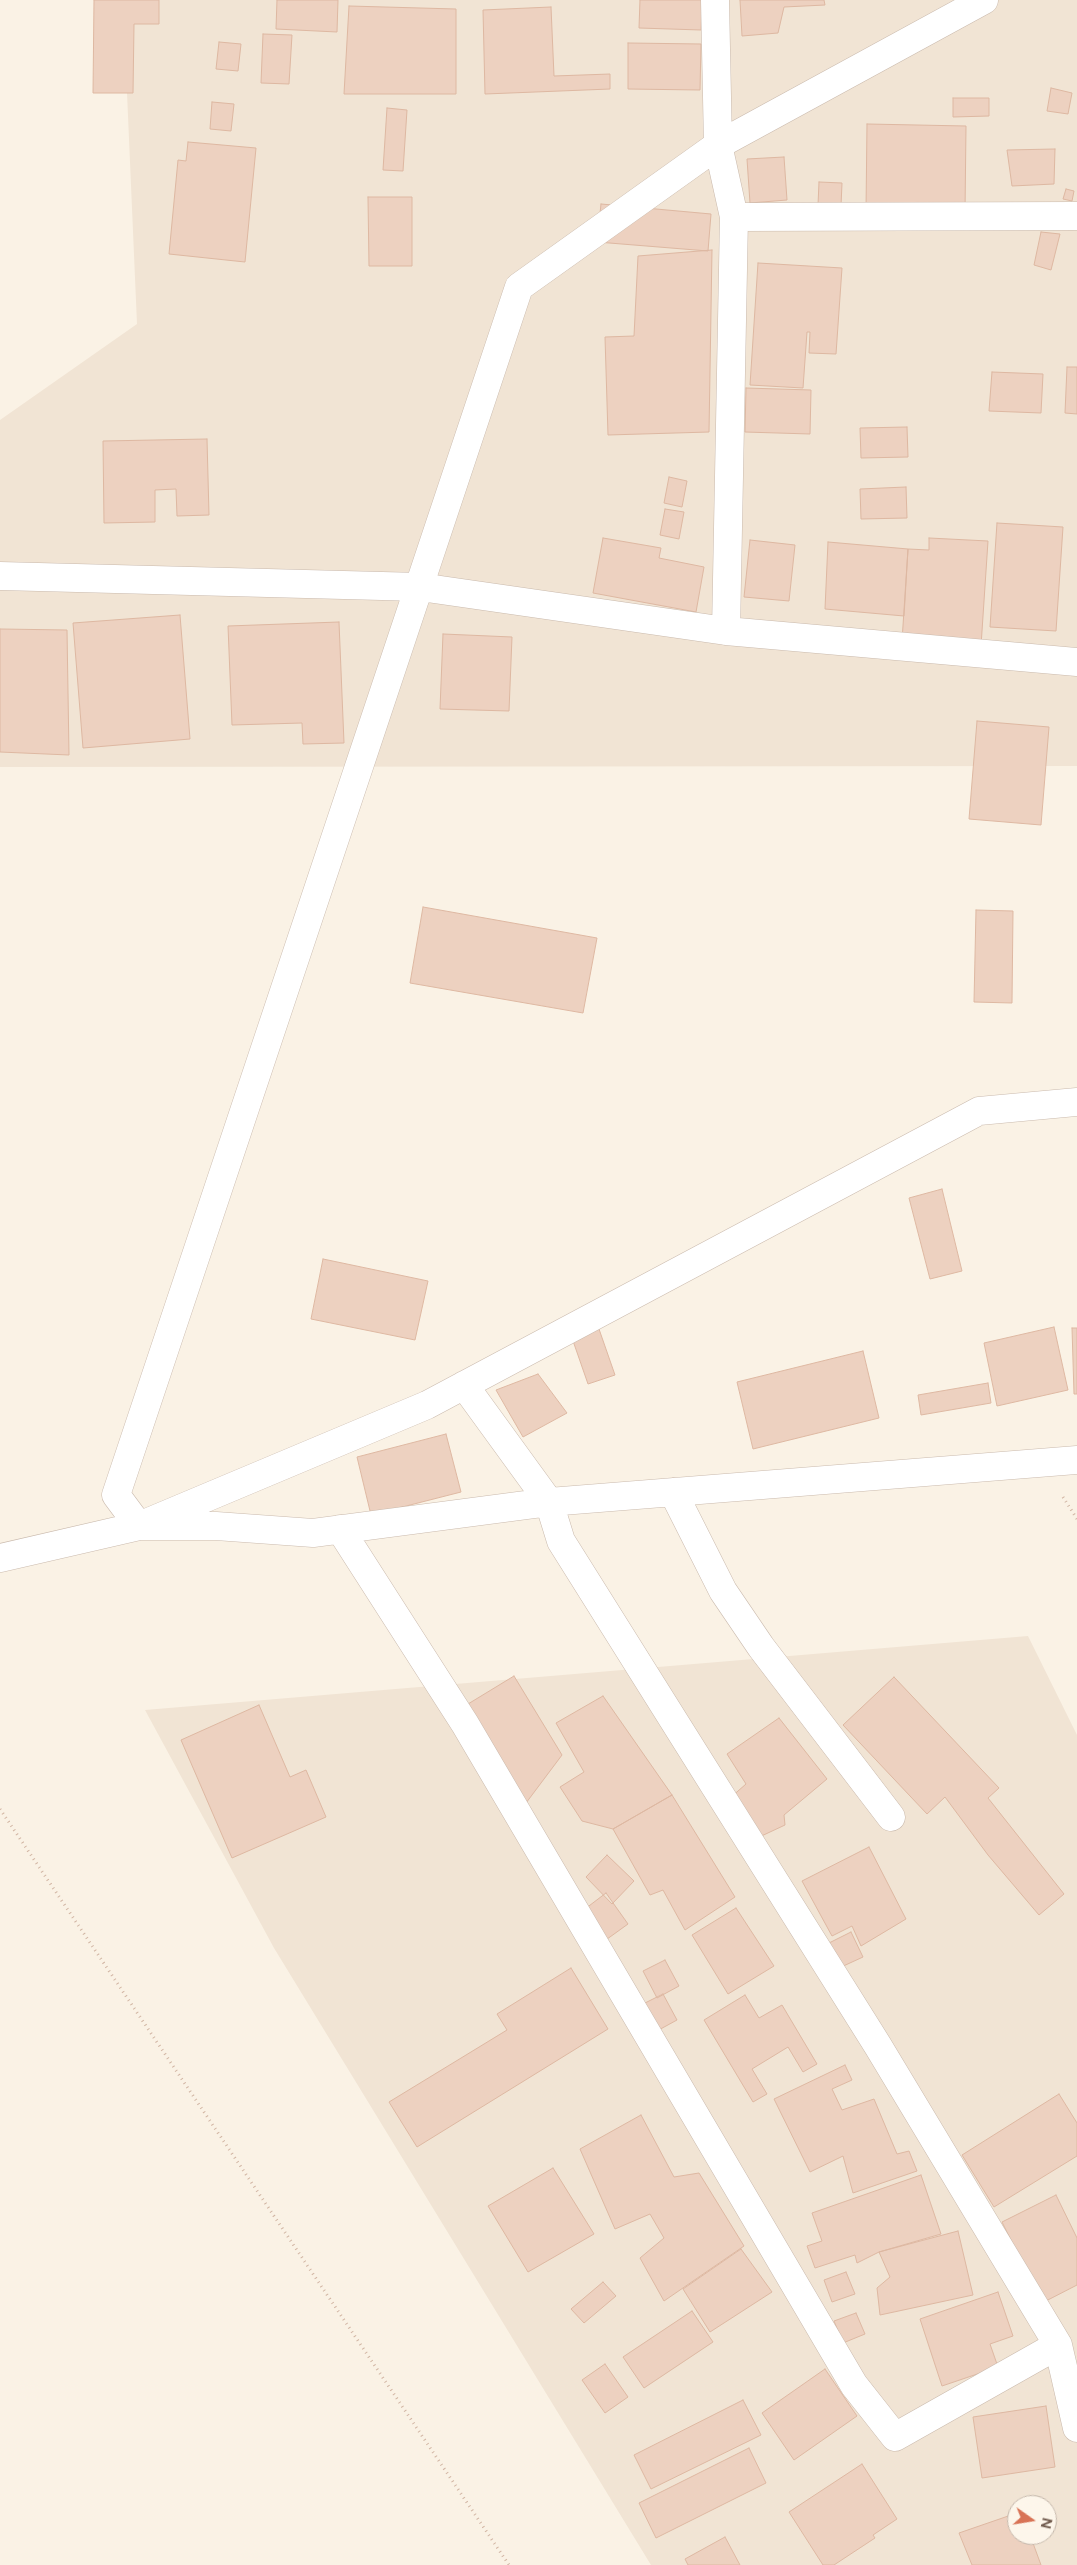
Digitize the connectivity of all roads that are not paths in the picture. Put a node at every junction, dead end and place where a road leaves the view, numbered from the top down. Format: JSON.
{"nodes":[{"id":1,"x":715,"y":0,"type":"edge"},
{"id":2,"x":984,"y":0,"type":"edge"},
{"id":3,"x":718,"y":145,"type":"junction"},
{"id":4,"x":1077,"y":216,"type":"edge"},
{"id":5,"x":734,"y":218,"type":"junction"},
{"id":6,"x":0,"y":576,"type":"edge"},
{"id":7,"x":420,"y":587,"type":"junction"},
{"id":8,"x":726,"y":631,"type":"junction"},
{"id":9,"x":1077,"y":662,"type":"edge"},
{"id":10,"x":1077,"y":1102,"type":"edge"},
{"id":11,"x":464,"y":1385,"type":"junction"},
{"id":12,"x":1077,"y":1460,"type":"edge"},
{"id":13,"x":673,"y":1492,"type":"junction"},
{"id":14,"x":549,"y":1502,"type":"junction"},
{"id":15,"x":139,"y":1526,"type":"junction"},
{"id":16,"x":340,"y":1529,"type":"junction"},
{"id":17,"x":0,"y":1558,"type":"edge"},
{"id":18,"x":891,"y":1817,"type":"dead end"},
{"id":19,"x":1058,"y":2344,"type":"junction"},
{"id":20,"x":1077,"y":2428,"type":"edge"}],
"edges":[{"from":1,"to":3,"type":"street"},
{"from":2,"to":3,"type":"street"},
{"from":3,"to":5,"type":"street"},
{"from":3,"to":7,"type":"street"},
{"from":4,"to":5,"type":"street"},
{"from":5,"to":8,"type":"street"},
{"from":6,"to":7,"type":"street"},
{"from":7,"to":8,"type":"street"},
{"from":7,"to":15,"type":"street"},
{"from":8,"to":9,"type":"street"},
{"from":10,"to":11,"type":"street"},
{"from":11,"to":14,"type":"street"},
{"from":11,"to":15,"type":"street"},
{"from":12,"to":13,"type":"street"},
{"from":13,"to":14,"type":"street"},
{"from":13,"to":18,"type":"street"},
{"from":14,"to":16,"type":"street"},
{"from":14,"to":19,"type":"street"},
{"from":15,"to":16,"type":"street"},
{"from":15,"to":17,"type":"street"},
{"from":16,"to":19,"type":"street"},
{"from":19,"to":20,"type":"street"}]}
